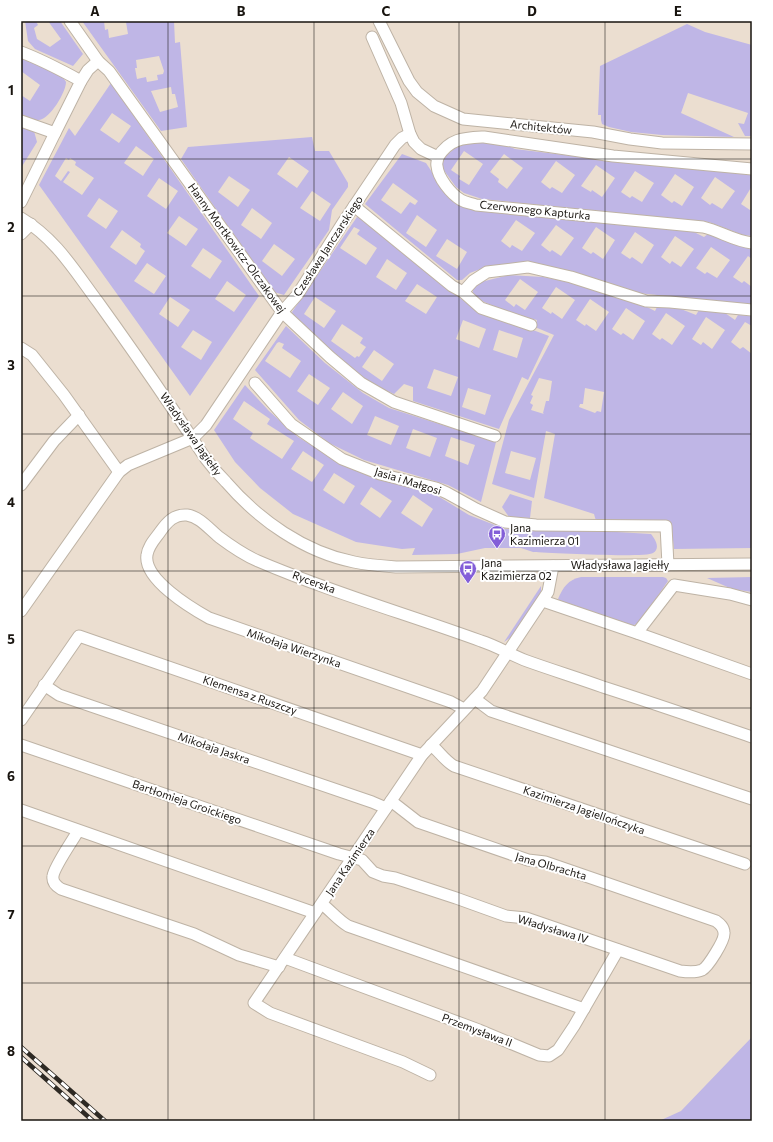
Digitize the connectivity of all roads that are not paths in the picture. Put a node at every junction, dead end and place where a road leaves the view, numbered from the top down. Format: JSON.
{"nodes":[{"id":1,"x":70,"y":21,"type":"edge"},
{"id":2,"x":379,"y":21,"type":"edge"},
{"id":3,"x":372,"y":37,"type":"dead end"},
{"id":4,"x":21,"y":52,"type":"edge"},
{"id":5,"x":98,"y":60,"type":"junction"},
{"id":6,"x":81,"y":81,"type":"junction"},
{"id":7,"x":21,"y":121,"type":"edge"},
{"id":8,"x":55,"y":133,"type":"junction"},
{"id":9,"x":410,"y":134,"type":"junction"},
{"id":10,"x":752,"y":144,"type":"edge"},
{"id":11,"x":438,"y":157,"type":"junction"},
{"id":12,"x":752,"y":169,"type":"edge"},
{"id":13,"x":21,"y":202,"type":"edge"},
{"id":14,"x":354,"y":206,"type":"junction"},
{"id":15,"x":21,"y":218,"type":"edge"},
{"id":16,"x":31,"y":224,"type":"junction"},
{"id":17,"x":21,"y":234,"type":"edge"},
{"id":18,"x":752,"y":243,"type":"edge"},
{"id":19,"x":463,"y":292,"type":"junction"},
{"id":20,"x":752,"y":310,"type":"edge"},
{"id":21,"x":282,"y":312,"type":"junction"},
{"id":22,"x":531,"y":325,"type":"dead end"},
{"id":23,"x":21,"y":348,"type":"edge"},
{"id":24,"x":255,"y":383,"type":"dead end"},
{"id":25,"x":79,"y":415,"type":"junction"},
{"id":26,"x":495,"y":436,"type":"dead end"},
{"id":27,"x":193,"y":438,"type":"junction"},
{"id":28,"x":118,"y":472,"type":"junction"},
{"id":29,"x":21,"y":485,"type":"edge"},
{"id":30,"x":146,"y":556,"type":"joint"},
{"id":31,"x":752,"y":564,"type":"edge"},
{"id":32,"x":668,"y":565,"type":"junction"},
{"id":33,"x":553,"y":566,"type":"junction"},
{"id":34,"x":752,"y":600,"type":"edge"},
{"id":35,"x":543,"y":601,"type":"junction"},
{"id":36,"x":21,"y":611,"type":"edge"},
{"id":37,"x":637,"y":633,"type":"junction"},
{"id":38,"x":508,"y":653,"type":"junction"},
{"id":39,"x":752,"y":674,"type":"edge"},
{"id":40,"x":44,"y":685,"type":"junction"},
{"id":41,"x":475,"y":698,"type":"junction"},
{"id":42,"x":464,"y":709,"type":"junction"},
{"id":43,"x":21,"y":720,"type":"edge"},
{"id":44,"x":752,"y":737,"type":"edge"},
{"id":45,"x":21,"y":745,"type":"edge"},
{"id":46,"x":431,"y":745,"type":"junction"},
{"id":47,"x":422,"y":755,"type":"junction"},
{"id":48,"x":752,"y":799,"type":"edge"},
{"id":49,"x":388,"y":805,"type":"junction"},
{"id":50,"x":21,"y":810,"type":"edge"},
{"id":51,"x":78,"y":831,"type":"junction"},
{"id":52,"x":353,"y":858,"type":"junction"},
{"id":53,"x":745,"y":864,"type":"dead end"},
{"id":54,"x":322,"y":904,"type":"junction"},
{"id":55,"x":315,"y":913,"type":"junction"},
{"id":56,"x":716,"y":921,"type":"joint"},
{"id":57,"x":618,"y":950,"type":"junction"},
{"id":58,"x":282,"y":962,"type":"junction"},
{"id":59,"x":584,"y":1009,"type":"junction"},
{"id":60,"x":430,"y":1076,"type":"dead end"}],
"edges":[{"from":1,"to":5,"type":"street","name":"Hanny Mortkowicz-Olczakowej"},
{"from":2,"to":10,"type":"street","name":"Architektów"},
{"from":3,"to":9,"type":"street"},
{"from":4,"to":6,"type":"street"},
{"from":5,"to":6,"type":"street"},
{"from":5,"to":21,"type":"street","name":"Hanny Mortkowicz-Olczakowej"},
{"from":6,"to":8,"type":"street"},
{"from":7,"to":8,"type":"street"},
{"from":8,"to":13,"type":"street"},
{"from":9,"to":11,"type":"street"},
{"from":9,"to":14,"type":"street","name":"Czesława Janczarskiego"},
{"from":11,"to":12,"type":"street"},
{"from":11,"to":18,"type":"street","name":"Czerwonego Kapturka"},
{"from":14,"to":19,"type":"street"},
{"from":14,"to":21,"type":"street","name":"Czesława Janczarskiego"},
{"from":15,"to":16,"type":"street","name":"Władysława Jagiełły"},
{"from":16,"to":17,"type":"street"},
{"from":16,"to":27,"type":"street","name":"Władysława Jagiełły"},
{"from":19,"to":20,"type":"street"},
{"from":19,"to":22,"type":"street"},
{"from":21,"to":26,"type":"street","name":"Hanny Mortkowicz-Olczakowej"},
{"from":21,"to":27,"type":"street","name":"Czesława Janczarskiego"},
{"from":23,"to":25,"type":"street"},
{"from":24,"to":32,"type":"street","name":"Jasia i Małgosi"},
{"from":25,"to":28,"type":"street"},
{"from":25,"to":29,"type":"street"},
{"from":27,"to":28,"type":"street"},
{"from":27,"to":33,"type":"street","name":"Władysława Jagiełły"},
{"from":28,"to":36,"type":"street"},
{"from":30,"to":38,"type":"street","name":"Rycerska"},
{"from":30,"to":42,"type":"street","name":"Mikołaja Wierzynka"},
{"from":31,"to":32,"type":"street","name":"Władysława Jagiełły"},
{"from":32,"to":33,"type":"street","name":"Władysława Jagiełły"},
{"from":33,"to":35,"type":"street","name":"Jana Kazimierza"},
{"from":34,"to":37,"type":"street"},
{"from":35,"to":37,"type":"street"},
{"from":35,"to":38,"type":"street","name":"Jana Kazimierza"},
{"from":37,"to":39,"type":"street"},
{"from":38,"to":41,"type":"street","name":"Jana Kazimierza"},
{"from":38,"to":44,"type":"street","name":"Rycerska"},
{"from":40,"to":43,"type":"street"},
{"from":40,"to":47,"type":"street","name":"Klemensa z Ruszczy"},
{"from":40,"to":49,"type":"street","name":"Mikołaja Jaskra"},
{"from":41,"to":42,"type":"street","name":"Jana Kazimierza"},
{"from":41,"to":48,"type":"street"},
{"from":42,"to":46,"type":"street","name":"Jana Kazimierza"},
{"from":45,"to":52,"type":"street","name":"Bartłomieja Groickiego"},
{"from":46,"to":47,"type":"street","name":"Jana Kazimierza"},
{"from":46,"to":53,"type":"street","name":"Kazimierza Jagiellończyka"},
{"from":47,"to":49,"type":"street","name":"Jana Kazimierza"},
{"from":49,"to":52,"type":"street","name":"Jana Kazimierza"},
{"from":49,"to":56,"type":"street","name":"Jana Olbrachta"},
{"from":50,"to":51,"type":"street"},
{"from":51,"to":55,"type":"street"},
{"from":51,"to":58,"type":"street","name":"Przemysława II"},
{"from":52,"to":54,"type":"street","name":"Jana Kazimierza"},
{"from":52,"to":57,"type":"street","name":"Władysława IV"},
{"from":54,"to":55,"type":"street","name":"Jana Kazimierza"},
{"from":54,"to":59,"type":"street"},
{"from":55,"to":58,"type":"street","name":"Jana Kazimierza"},
{"from":56,"to":57,"type":"street","name":"Władysława IV"},
{"from":57,"to":59,"type":"street","name":"Przemysława II"},
{"from":58,"to":59,"type":"street","name":"Przemysława II"},
{"from":58,"to":60,"type":"street","name":"Jana Kazimierza"}]}
